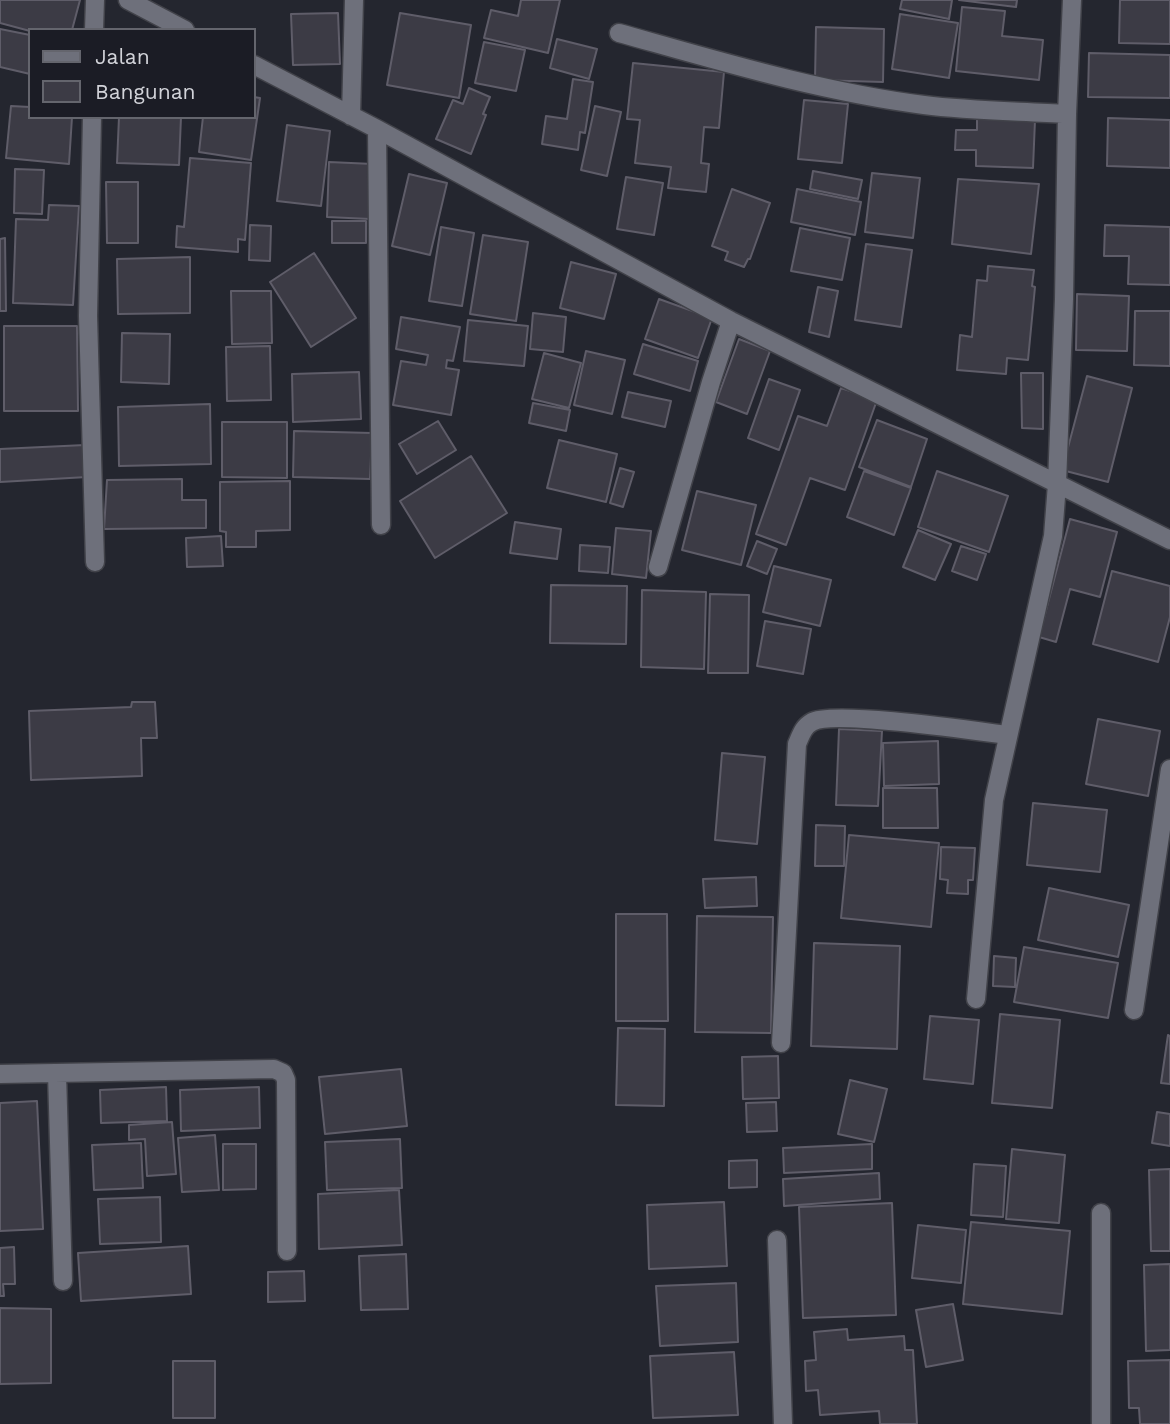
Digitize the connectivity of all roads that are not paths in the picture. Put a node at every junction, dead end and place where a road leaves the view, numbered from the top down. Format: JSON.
{"nodes":[{"id":1,"x":95,"y":0,"type":"edge"},
{"id":2,"x":128,"y":0,"type":"edge"},
{"id":3,"x":354,"y":0,"type":"edge"},
{"id":4,"x":1072,"y":0,"type":"edge"},
{"id":5,"x":94,"y":28,"type":"edge"},
{"id":6,"x":181,"y":28,"type":"edge"},
{"id":7,"x":619,"y":33,"type":"dead end"},
{"id":8,"x":256,"y":66,"type":"edge"},
{"id":9,"x":1067,"y":114,"type":"junction"},
{"id":10,"x":351,"y":116,"type":"junction"},
{"id":11,"x":92,"y":119,"type":"edge"},
{"id":12,"x":377,"y":130,"type":"junction"},
{"id":13,"x":731,"y":321,"type":"junction"},
{"id":14,"x":1058,"y":484,"type":"junction"},
{"id":15,"x":381,"y":526,"type":"dead end"},
{"id":16,"x":1170,"y":540,"type":"edge"},
{"id":17,"x":95,"y":562,"type":"dead end"},
{"id":18,"x":658,"y":567,"type":"dead end"},
{"id":19,"x":1007,"y":735,"type":"junction"},
{"id":20,"x":1170,"y":769,"type":"edge"},
{"id":21,"x":976,"y":999,"type":"dead end"},
{"id":22,"x":1134,"y":1010,"type":"dead end"},
{"id":23,"x":781,"y":1043,"type":"dead end"},
{"id":24,"x":57,"y":1073,"type":"junction"},
{"id":25,"x":0,"y":1074,"type":"edge"},
{"id":26,"x":1101,"y":1213,"type":"dead end"},
{"id":27,"x":777,"y":1240,"type":"dead end"},
{"id":28,"x":287,"y":1251,"type":"dead end"},
{"id":29,"x":64,"y":1281,"type":"dead end"},
{"id":30,"x":783,"y":1424,"type":"edge"},
{"id":31,"x":1101,"y":1424,"type":"edge"}],
"edges":[{"from":1,"to":5,"type":"street"},
{"from":2,"to":6,"type":"street"},
{"from":3,"to":10,"type":"street"},
{"from":4,"to":9,"type":"street"},
{"from":7,"to":9,"type":"street"},
{"from":8,"to":10,"type":"street"},
{"from":9,"to":14,"type":"street"},
{"from":10,"to":12,"type":"street"},
{"from":11,"to":17,"type":"street"},
{"from":12,"to":13,"type":"street"},
{"from":12,"to":15,"type":"street"},
{"from":13,"to":14,"type":"street"},
{"from":13,"to":18,"type":"street"},
{"from":14,"to":16,"type":"street"},
{"from":14,"to":19,"type":"street"},
{"from":19,"to":21,"type":"street"},
{"from":19,"to":23,"type":"street"},
{"from":20,"to":22,"type":"street"},
{"from":24,"to":25,"type":"street"},
{"from":24,"to":28,"type":"street"},
{"from":24,"to":29,"type":"street"},
{"from":26,"to":31,"type":"street"},
{"from":27,"to":30,"type":"street"}]}
